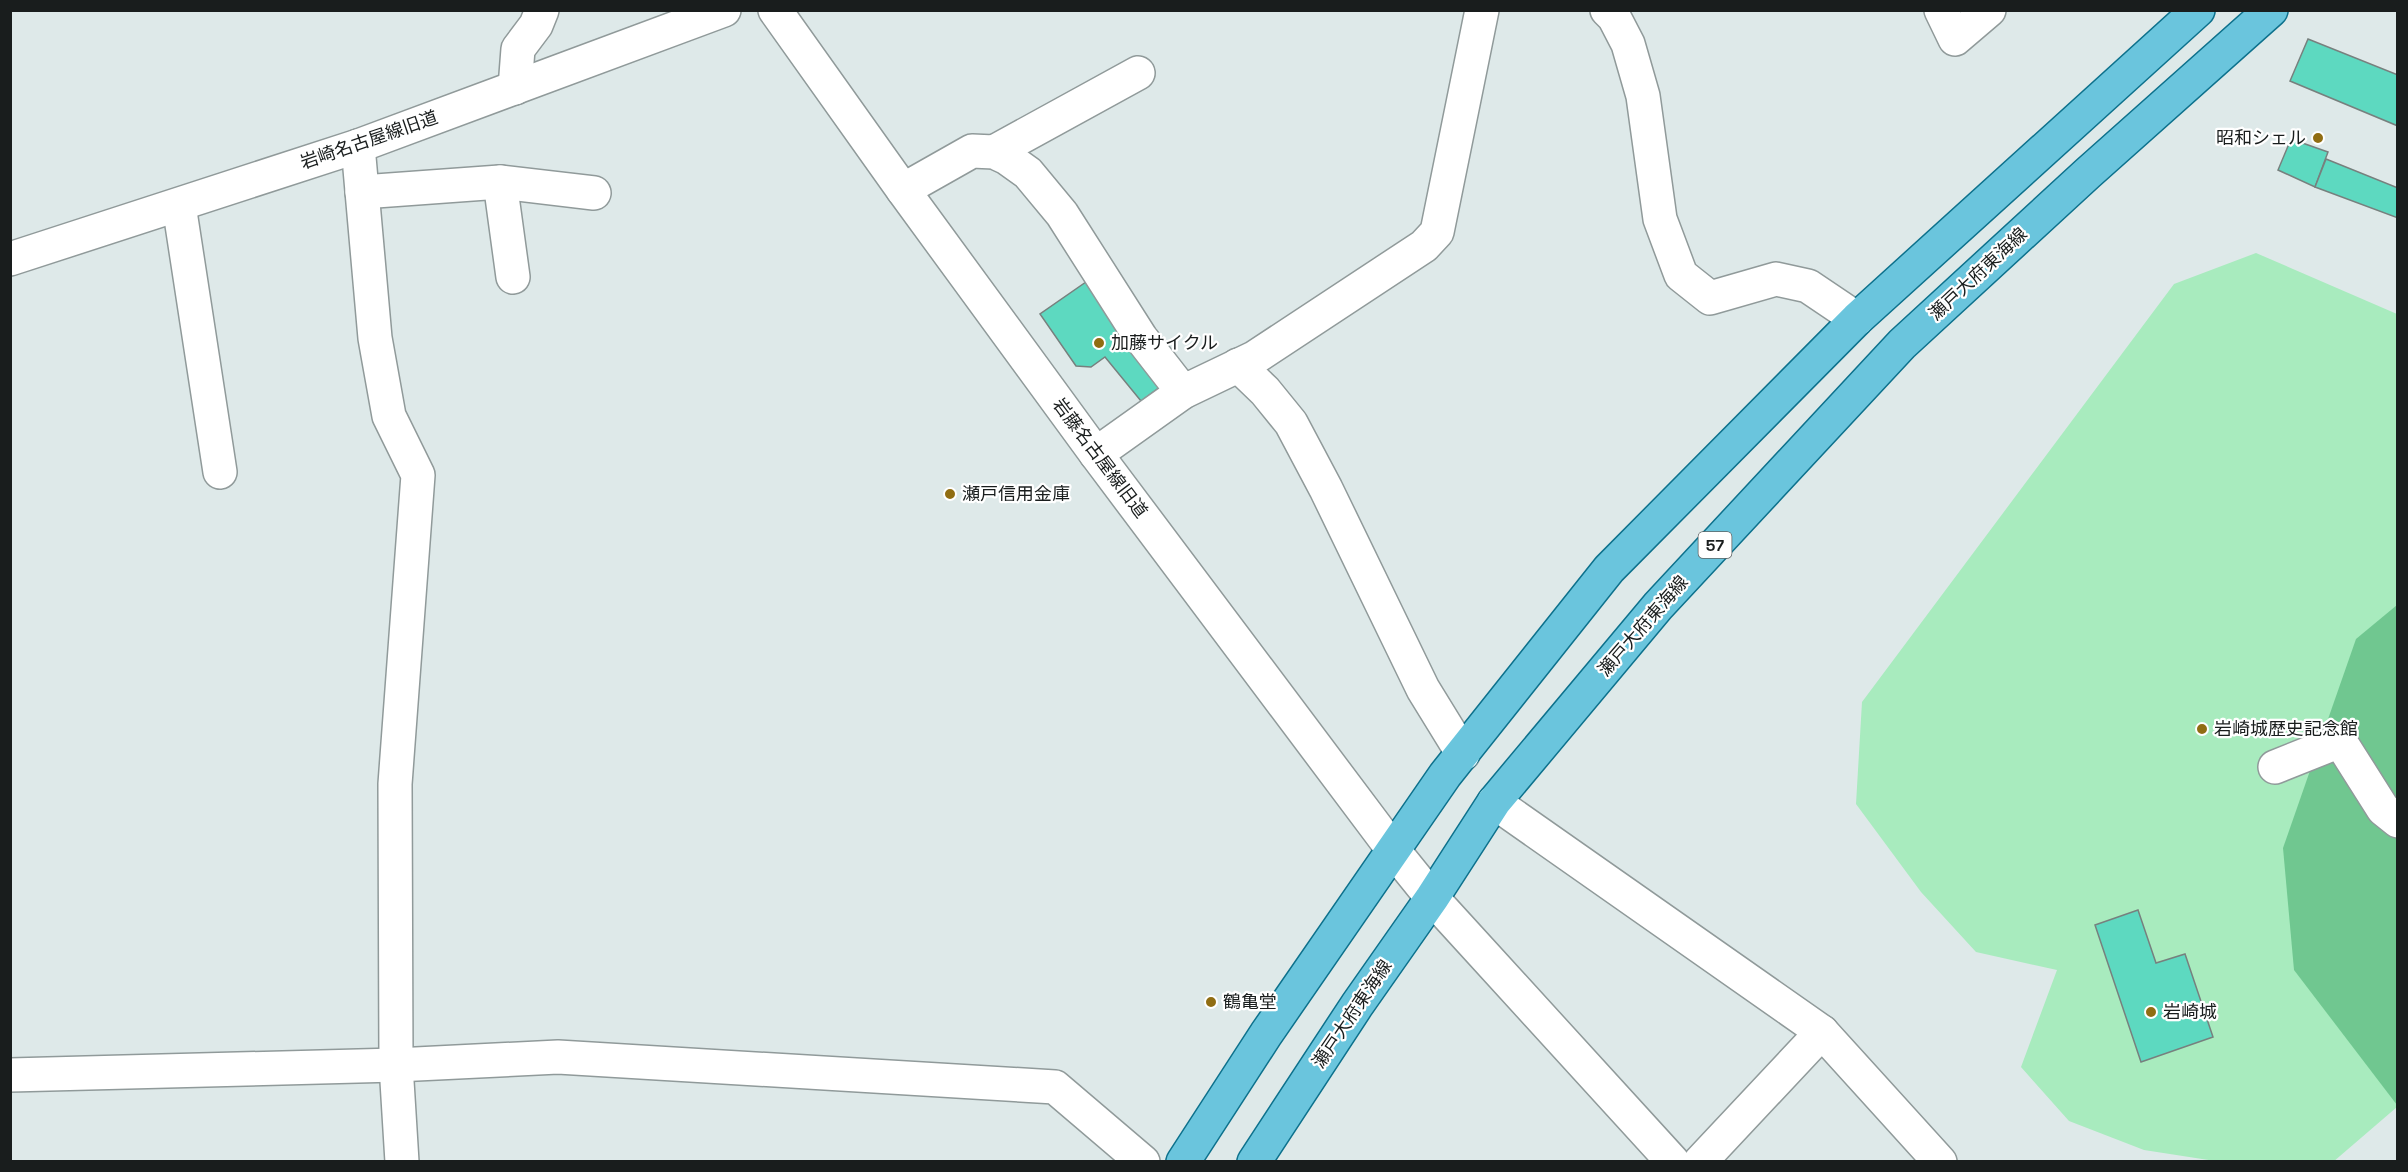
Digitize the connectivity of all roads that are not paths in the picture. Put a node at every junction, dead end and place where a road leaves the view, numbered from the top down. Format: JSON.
{"nodes":[{"id":1,"x":542,"y":10,"type":"edge"},
{"id":2,"x":724,"y":10,"type":"edge"},
{"id":3,"x":775,"y":10,"type":"edge"},
{"id":4,"x":1482,"y":10,"type":"edge"},
{"id":5,"x":1607,"y":10,"type":"edge"},
{"id":6,"x":1941,"y":10,"type":"edge"},
{"id":7,"x":1989,"y":10,"type":"edge"},
{"id":8,"x":2198,"y":10,"type":"edge"},
{"id":9,"x":2271,"y":10,"type":"edge"},
{"id":10,"x":1138,"y":73,"type":"dead end"},
{"id":11,"x":515,"y":88,"type":"junction"},
{"id":12,"x":358,"y":146,"type":"junction"},
{"id":13,"x":994,"y":152,"type":"junction"},
{"id":14,"x":500,"y":182,"type":"junction"},
{"id":15,"x":903,"y":190,"type":"junction"},
{"id":16,"x":363,"y":192,"type":"junction"},
{"id":17,"x":594,"y":193,"type":"dead end"},
{"id":18,"x":179,"y":205,"type":"junction"},
{"id":19,"x":10,"y":259,"type":"edge"},
{"id":20,"x":513,"y":277,"type":"dead end"},
{"id":21,"x":1857,"y":319,"type":"junction"},
{"id":22,"x":1238,"y":365,"type":"junction"},
{"id":23,"x":1183,"y":392,"type":"junction"},
{"id":24,"x":1096,"y":454,"type":"junction"},
{"id":25,"x":220,"y":472,"type":"dead end"},
{"id":26,"x":1462,"y":754,"type":"junction"},
{"id":27,"x":2275,"y":767,"type":"dead end"},
{"id":28,"x":1494,"y":802,"type":"junction"},
{"id":29,"x":2397,"y":821,"type":"edge"},
{"id":30,"x":1395,"y":851,"type":"junction"},
{"id":31,"x":1432,"y":898,"type":"junction"},
{"id":32,"x":1822,"y":1032,"type":"junction"},
{"id":33,"x":396,"y":1065,"type":"junction"},
{"id":34,"x":10,"y":1075,"type":"edge"},
{"id":35,"x":402,"y":1161,"type":"edge"},
{"id":36,"x":1143,"y":1161,"type":"edge"},
{"id":37,"x":1184,"y":1161,"type":"edge"},
{"id":38,"x":1254,"y":1161,"type":"edge"},
{"id":39,"x":1673,"y":1161,"type":"edge"},
{"id":40,"x":1700,"y":1161,"type":"edge"},
{"id":41,"x":1940,"y":1161,"type":"edge"}],
"edges":[{"from":1,"to":11,"type":"street"},
{"from":2,"to":11,"type":"street","name":"岩崎名古屋線旧道"},
{"from":3,"to":15,"type":"street","name":"岩藤名古屋線旧道"},
{"from":4,"to":22,"type":"street"},
{"from":5,"to":21,"type":"street"},
{"from":6,"to":7,"type":"street"},
{"from":8,"to":21,"type":"main road"},
{"from":9,"to":28,"type":"main road","name":"瀬戸大府東海線","number":"57"},
{"from":10,"to":13,"type":"street"},
{"from":11,"to":12,"type":"street","name":"岩崎名古屋線旧道"},
{"from":12,"to":16,"type":"street"},
{"from":12,"to":18,"type":"street","name":"岩崎名古屋線旧道"},
{"from":13,"to":15,"type":"street"},
{"from":13,"to":23,"type":"street"},
{"from":14,"to":16,"type":"street"},
{"from":14,"to":17,"type":"street"},
{"from":14,"to":20,"type":"street"},
{"from":15,"to":24,"type":"street","name":"岩藤名古屋線旧道"},
{"from":16,"to":33,"type":"street"},
{"from":18,"to":19,"type":"street","name":"岩崎名古屋線旧道"},
{"from":18,"to":25,"type":"street"},
{"from":21,"to":26,"type":"main road"},
{"from":22,"to":23,"type":"street"},
{"from":22,"to":26,"type":"street"},
{"from":23,"to":24,"type":"street"},
{"from":24,"to":30,"type":"street","name":"岩藤名古屋線旧道"},
{"from":26,"to":30,"type":"main road"},
{"from":27,"to":29,"type":"street"},
{"from":28,"to":31,"type":"main road","name":"瀬戸大府東海線","number":"57"},
{"from":28,"to":32,"type":"street"},
{"from":30,"to":31,"type":"street","name":"岩藤名古屋線旧道"},
{"from":30,"to":37,"type":"main road"},
{"from":31,"to":38,"type":"main road","name":"瀬戸大府東海線","number":"57"},
{"from":31,"to":39,"type":"street","name":"岩藤名古屋線旧道"},
{"from":32,"to":40,"type":"street"},
{"from":32,"to":41,"type":"street"},
{"from":33,"to":34,"type":"street"},
{"from":33,"to":35,"type":"street"},
{"from":33,"to":36,"type":"street"}]}
